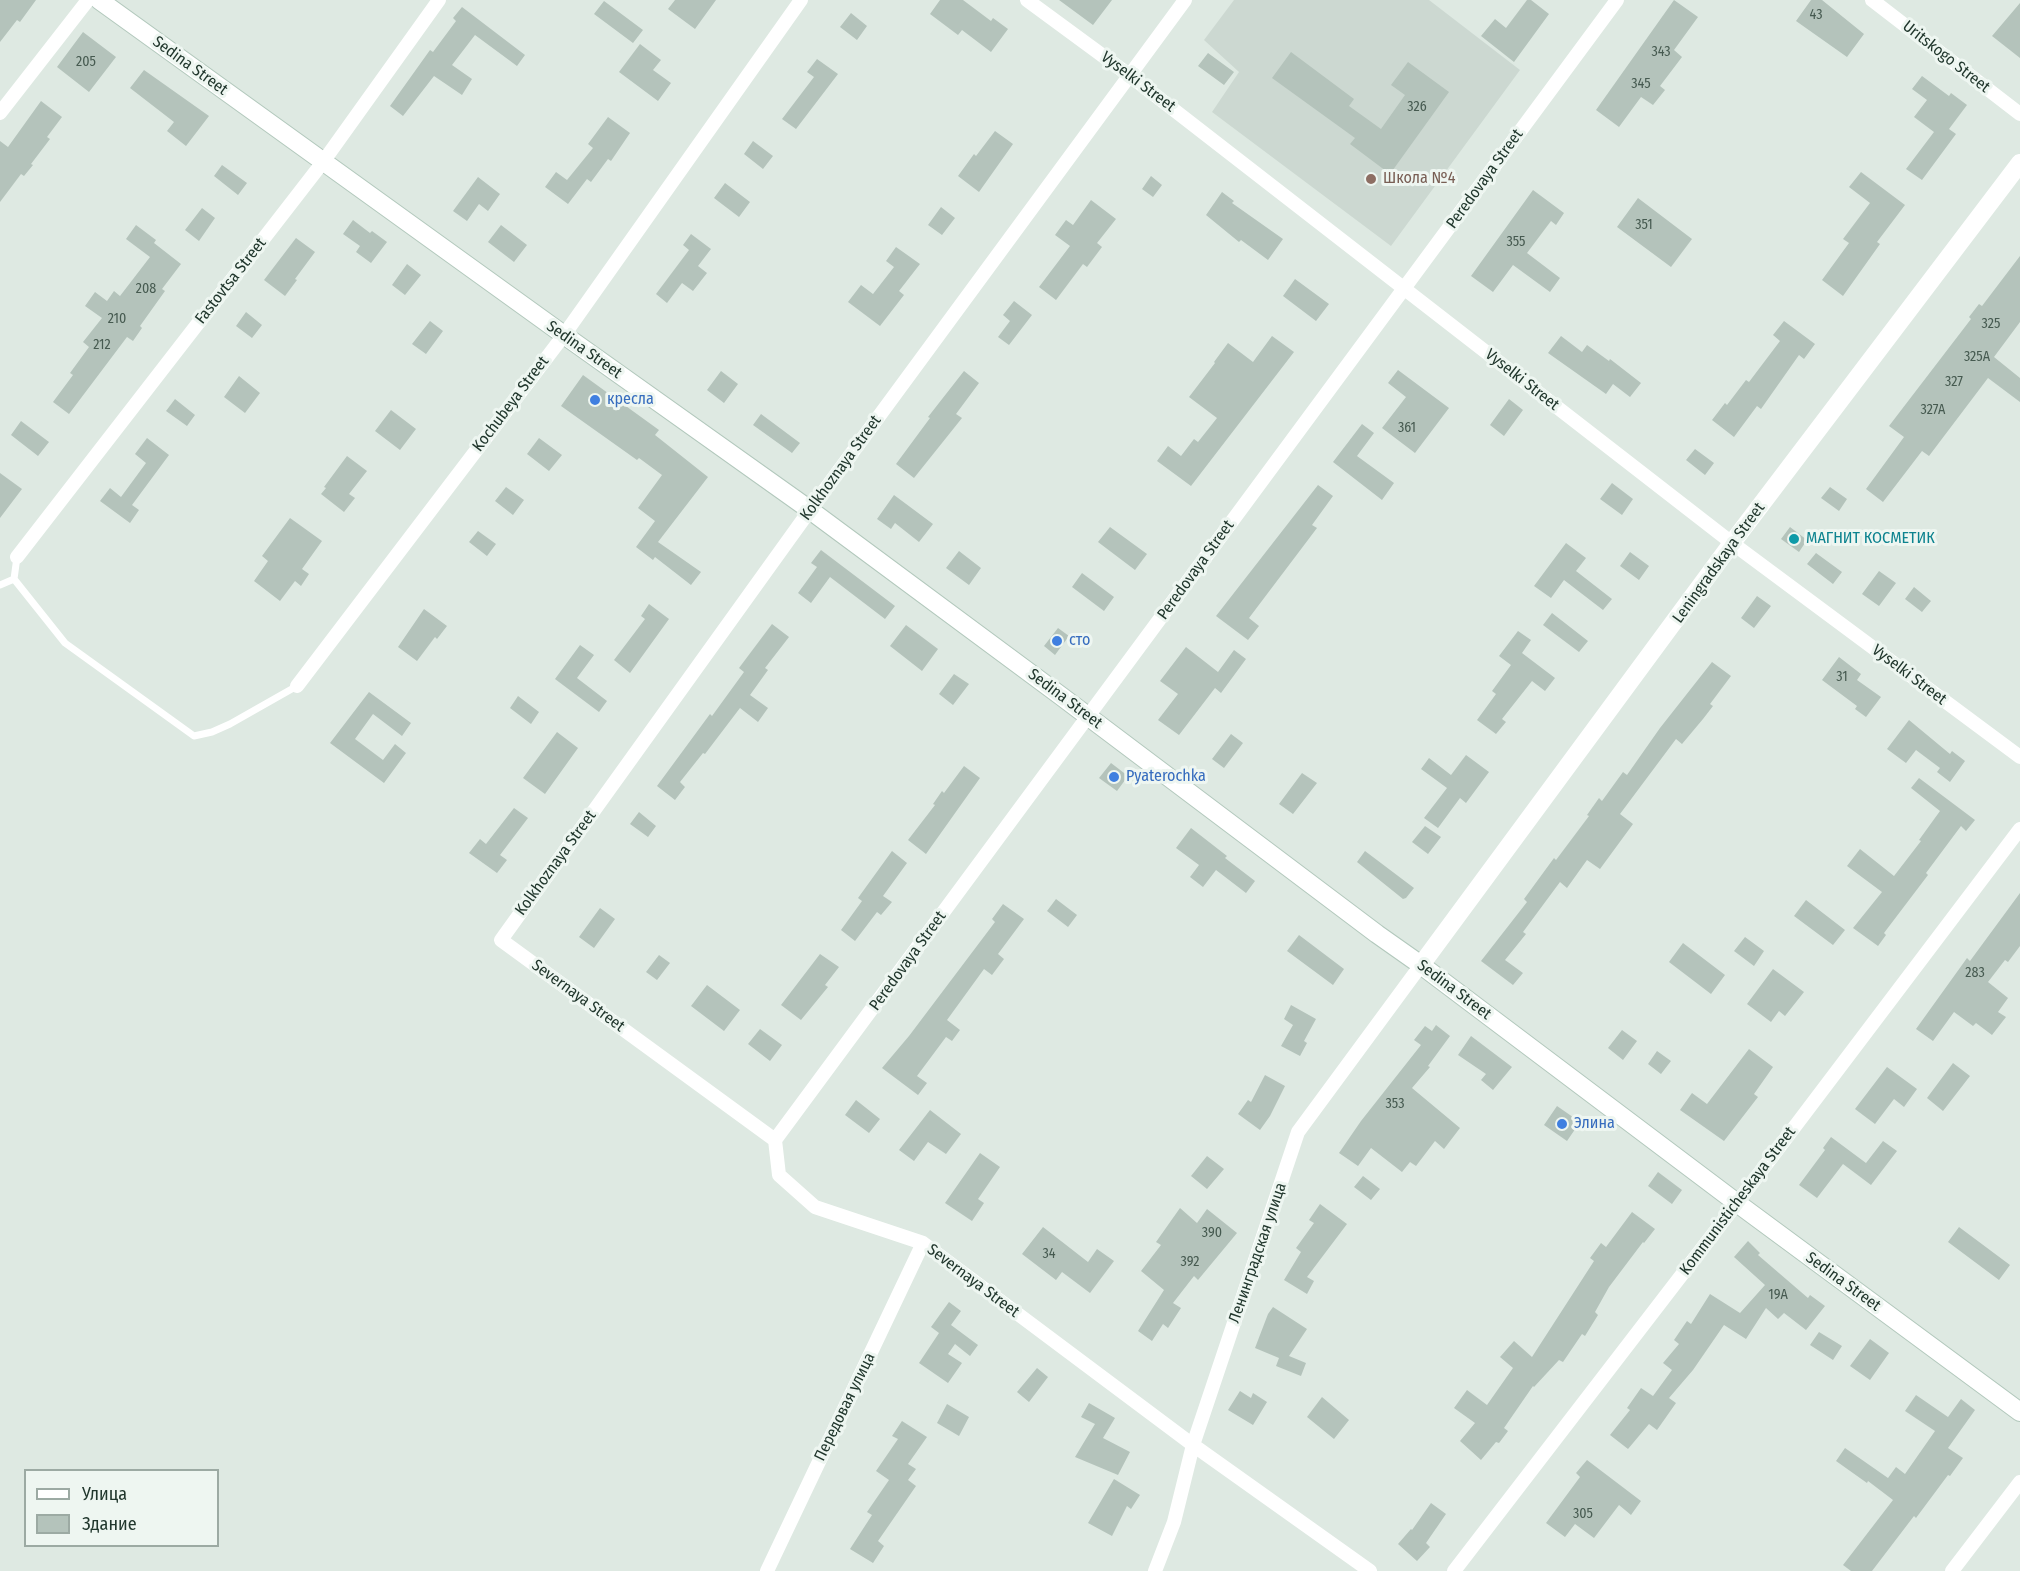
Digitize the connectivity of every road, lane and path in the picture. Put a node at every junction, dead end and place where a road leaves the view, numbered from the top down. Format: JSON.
{"nodes":[{"id":1,"x":88,"y":0,"type":"edge"},
{"id":2,"x":99,"y":0,"type":"edge"},
{"id":3,"x":439,"y":0,"type":"edge"},
{"id":4,"x":801,"y":0,"type":"edge"},
{"id":5,"x":1027,"y":0,"type":"edge"},
{"id":6,"x":1185,"y":0,"type":"edge"},
{"id":7,"x":1617,"y":0,"type":"edge"},
{"id":8,"x":1872,"y":0,"type":"edge"},
{"id":9,"x":1129,"y":75,"type":"junction"},
{"id":10,"x":0,"y":113,"type":"edge"},
{"id":11,"x":2020,"y":114,"type":"edge"},
{"id":12,"x":324,"y":162,"type":"junction"},
{"id":13,"x":2020,"y":163,"type":"edge"},
{"id":14,"x":1404,"y":288,"type":"junction"},
{"id":15,"x":564,"y":335,"type":"junction"},
{"id":16,"x":810,"y":510,"type":"junction"},
{"id":17,"x":1732,"y":543,"type":"junction"},
{"id":18,"x":17,"y":557,"type":"joint"},
{"id":19,"x":15,"y":579,"type":"junction"},
{"id":20,"x":0,"y":585,"type":"edge"},
{"id":21,"x":297,"y":686,"type":"joint"},
{"id":22,"x":1088,"y":716,"type":"junction"},
{"id":23,"x":2020,"y":757,"type":"edge"},
{"id":24,"x":2020,"y":829,"type":"edge"},
{"id":25,"x":501,"y":940,"type":"joint"},
{"id":26,"x":1421,"y":965,"type":"junction"},
{"id":27,"x":775,"y":1140,"type":"junction"},
{"id":28,"x":1737,"y":1203,"type":"junction"},
{"id":29,"x":923,"y":1243,"type":"junction"},
{"id":30,"x":2020,"y":1412,"type":"edge"},
{"id":31,"x":1193,"y":1445,"type":"junction"},
{"id":32,"x":2020,"y":1482,"type":"edge"},
{"id":33,"x":766,"y":1571,"type":"edge"},
{"id":34,"x":1155,"y":1571,"type":"edge"},
{"id":35,"x":1370,"y":1571,"type":"edge"},
{"id":36,"x":1455,"y":1571,"type":"edge"},
{"id":37,"x":1952,"y":1571,"type":"edge"}],
"edges":[{"from":1,"to":10,"type":"street"},
{"from":2,"to":12,"type":"main road","name":"Sedina Street"},
{"from":3,"to":12,"type":"street","name":"Fastovtsa Street"},
{"from":4,"to":15,"type":"street","name":"Kochubeya Street"},
{"from":5,"to":9,"type":"street","name":"Vyselki Street"},
{"from":6,"to":9,"type":"street","name":"Kolkhoznaya Street"},
{"from":7,"to":14,"type":"street","name":"Peredovaya Street"},
{"from":8,"to":11,"type":"street","name":"Uritskogo Street"},
{"from":9,"to":14,"type":"street","name":"Vyselki Street"},
{"from":9,"to":16,"type":"street","name":"Kolkhoznaya Street"},
{"from":12,"to":15,"type":"main road","name":"Sedina Street"},
{"from":12,"to":18,"type":"street","name":"Fastovtsa Street"},
{"from":13,"to":17,"type":"main road","name":"Leningradskaya Street"},
{"from":14,"to":17,"type":"street","name":"Vyselki Street"},
{"from":14,"to":22,"type":"street","name":"Peredovaya Street"},
{"from":15,"to":16,"type":"main road","name":"Sedina Street"},
{"from":15,"to":21,"type":"street","name":"Kochubeya Street"},
{"from":16,"to":22,"type":"main road","name":"Sedina Street"},
{"from":16,"to":25,"type":"street","name":"Kolkhoznaya Street"},
{"from":17,"to":23,"type":"street","name":"Vyselki Street"},
{"from":17,"to":26,"type":"main road","name":"Leningradskaya Street"},
{"from":18,"to":19,"type":"lane"},
{"from":19,"to":20,"type":"lane"},
{"from":19,"to":21,"type":"lane"},
{"from":22,"to":26,"type":"main road","name":"Sedina Street"},
{"from":22,"to":27,"type":"street","name":"Peredovaya Street"},
{"from":24,"to":28,"type":"street","name":"Kommunisticheskaya Street"},
{"from":25,"to":27,"type":"street","name":"Severnaya Street"},
{"from":26,"to":28,"type":"main road","name":"Sedina Street"},
{"from":26,"to":31,"type":"street","name":"Ленинградская улица"},
{"from":27,"to":29,"type":"street","name":"Severnaya Street"},
{"from":28,"to":30,"type":"main road","name":"Sedina Street"},
{"from":28,"to":36,"type":"street","name":"Kommunisticheskaya Street"},
{"from":29,"to":31,"type":"street","name":"Severnaya Street"},
{"from":29,"to":33,"type":"street","name":"Передовая улица"},
{"from":31,"to":34,"type":"street","name":"Ленинградская улица"},
{"from":31,"to":35,"type":"street","name":"Severnaya Street"},
{"from":32,"to":37,"type":"street"}]}
